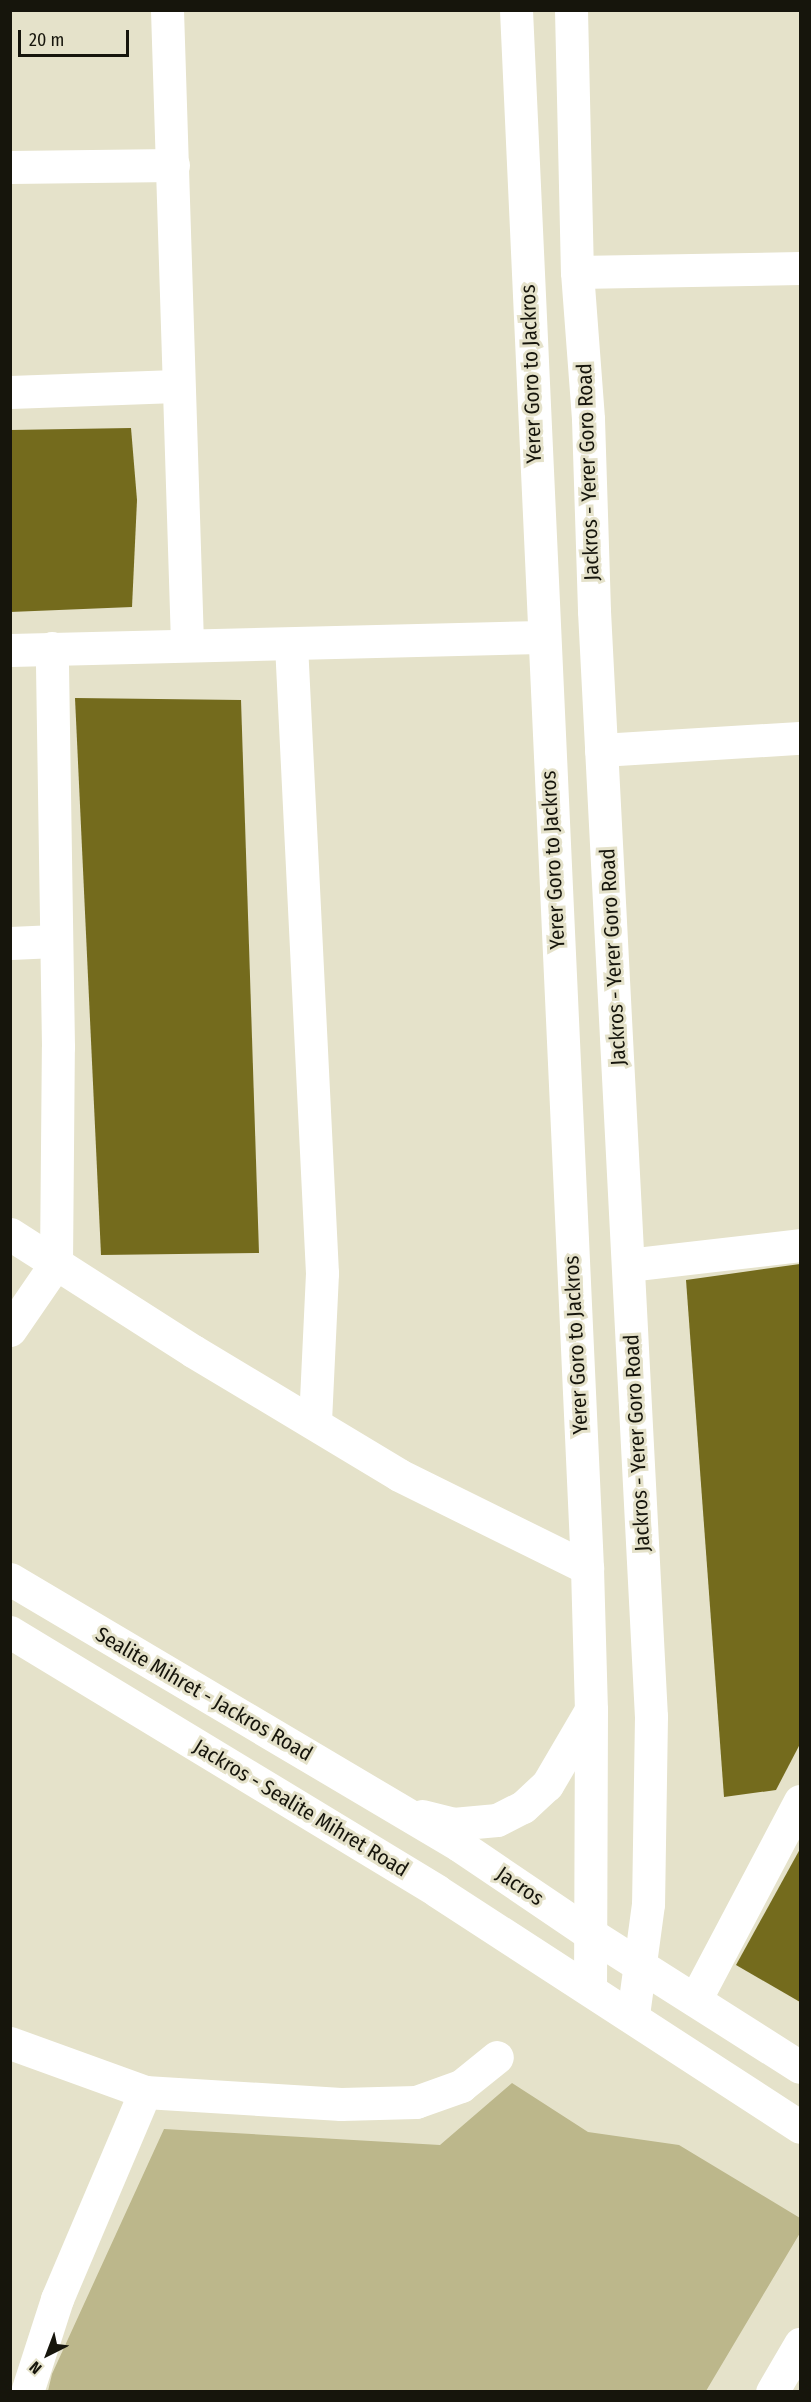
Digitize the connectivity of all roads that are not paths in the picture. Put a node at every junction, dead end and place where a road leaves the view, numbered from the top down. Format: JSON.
{"nodes":[{"id":1,"x":167,"y":10,"type":"edge"},
{"id":2,"x":516,"y":10,"type":"edge"},
{"id":3,"x":571,"y":10,"type":"edge"},
{"id":4,"x":173,"y":165,"type":"junction"},
{"id":5,"x":10,"y":167,"type":"edge"},
{"id":6,"x":801,"y":268,"type":"edge"},
{"id":7,"x":577,"y":272,"type":"junction"},
{"id":8,"x":176,"y":386,"type":"junction"},
{"id":9,"x":10,"y":392,"type":"edge"},
{"id":10,"x":542,"y":637,"type":"junction"},
{"id":11,"x":187,"y":644,"type":"junction"},
{"id":12,"x":291,"y":644,"type":"junction"},
{"id":13,"x":52,"y":648,"type":"junction"},
{"id":14,"x":10,"y":650,"type":"edge"},
{"id":15,"x":801,"y":738,"type":"edge"},
{"id":16,"x":601,"y":750,"type":"junction"},
{"id":17,"x":55,"y":941,"type":"junction"},
{"id":18,"x":10,"y":943,"type":"edge"},
{"id":19,"x":10,"y":1234,"type":"edge"},
{"id":20,"x":801,"y":1245,"type":"edge"},
{"id":21,"x":56,"y":1263,"type":"junction"},
{"id":22,"x":628,"y":1264,"type":"junction"},
{"id":23,"x":10,"y":1330,"type":"edge"},
{"id":24,"x":315,"y":1423,"type":"junction"},
{"id":25,"x":587,"y":1568,"type":"junction"},
{"id":26,"x":10,"y":1579,"type":"edge"},
{"id":27,"x":10,"y":1632,"type":"edge"},
{"id":28,"x":591,"y":1709,"type":"junction"},
{"id":29,"x":801,"y":1801,"type":"edge"},
{"id":30,"x":397,"y":1810,"type":"junction"},
{"id":31,"x":592,"y":1935,"type":"junction"},
{"id":32,"x":641,"y":1967,"type":"junction"},
{"id":33,"x":590,"y":1988,"type":"junction"},
{"id":34,"x":695,"y":2000,"type":"junction"},
{"id":35,"x":633,"y":2016,"type":"junction"},
{"id":36,"x":10,"y":2043,"type":"edge"},
{"id":37,"x":497,"y":2057,"type":"dead end"},
{"id":38,"x":801,"y":2067,"type":"edge"},
{"id":39,"x":145,"y":2092,"type":"junction"},
{"id":40,"x":801,"y":2127,"type":"edge"},
{"id":41,"x":801,"y":2344,"type":"edge"},
{"id":42,"x":27,"y":2391,"type":"edge"},
{"id":43,"x":772,"y":2391,"type":"edge"}],
"edges":[{"from":1,"to":4,"type":"main road"},
{"from":2,"to":10,"type":"main road","name":"Yerer Goro to Jackros"},
{"from":3,"to":7,"type":"main road","name":"Jackros - Yerer Goro Road"},
{"from":4,"to":5,"type":"main road"},
{"from":4,"to":8,"type":"main road"},
{"from":6,"to":7,"type":"main road"},
{"from":7,"to":16,"type":"main road","name":"Jackros - Yerer Goro Road"},
{"from":8,"to":9,"type":"main road"},
{"from":8,"to":11,"type":"main road"},
{"from":10,"to":12,"type":"main road"},
{"from":10,"to":25,"type":"main road","name":"Yerer Goro to Jackros"},
{"from":11,"to":12,"type":"main road"},
{"from":11,"to":13,"type":"main road"},
{"from":12,"to":24,"type":"main road"},
{"from":13,"to":14,"type":"main road"},
{"from":13,"to":17,"type":"main road"},
{"from":15,"to":16,"type":"main road"},
{"from":16,"to":22,"type":"main road","name":"Jackros - Yerer Goro Road"},
{"from":17,"to":18,"type":"main road"},
{"from":17,"to":21,"type":"main road"},
{"from":19,"to":21,"type":"main road"},
{"from":20,"to":22,"type":"main road"},
{"from":21,"to":23,"type":"main road"},
{"from":21,"to":24,"type":"main road"},
{"from":22,"to":32,"type":"main road","name":"Jackros - Yerer Goro Road"},
{"from":24,"to":25,"type":"main road"},
{"from":25,"to":28,"type":"main road","name":"Yerer Goro to Jackros"},
{"from":26,"to":30,"type":"main road","name":"Sealite Mihret - Jackros Road"},
{"from":27,"to":33,"type":"main road","name":"Jackros - Sealite Mihret Road"},
{"from":28,"to":30,"type":"main road"},
{"from":28,"to":31,"type":"main road","name":"Yerer Goro to Jackros"},
{"from":29,"to":34,"type":"main road"},
{"from":30,"to":31,"type":"main road","name":"Jacros"},
{"from":31,"to":32,"type":"main road","name":"Jacros"},
{"from":31,"to":33,"type":"main road","name":"Yerer Goro to Jackros"},
{"from":32,"to":34,"type":"main road","name":"Jacros"},
{"from":32,"to":35,"type":"main road"},
{"from":33,"to":35,"type":"main road"},
{"from":34,"to":38,"type":"main road","name":"Jacros"},
{"from":35,"to":40,"type":"main road"},
{"from":36,"to":39,"type":"main road"},
{"from":37,"to":39,"type":"main road"},
{"from":39,"to":42,"type":"main road"},
{"from":41,"to":43,"type":"main road"}]}
